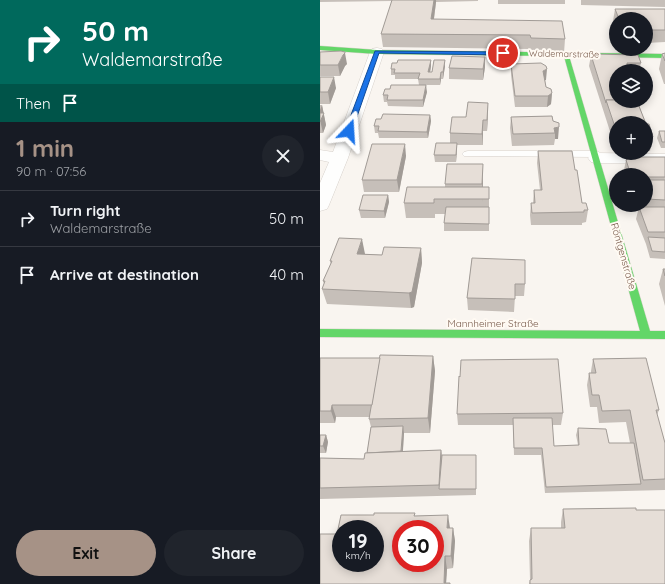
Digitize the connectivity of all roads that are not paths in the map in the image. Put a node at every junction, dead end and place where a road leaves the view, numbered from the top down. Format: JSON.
{"nodes":[{"id":1,"x":320,"y":48,"type":"edge"},
{"id":2,"x":377,"y":52,"type":"junction"},
{"id":3,"x":566,"y":54,"type":"junction"},
{"id":4,"x":665,"y":56,"type":"edge"},
{"id":5,"x":468,"y":154,"type":"dead end"},
{"id":6,"x":320,"y":155,"type":"edge"},
{"id":7,"x":596,"y":156,"type":"junction"},
{"id":8,"x":339,"y":158,"type":"junction"},
{"id":9,"x":665,"y":159,"type":"edge"},
{"id":10,"x":320,"y":205,"type":"edge"},
{"id":11,"x":320,"y":333,"type":"edge"},
{"id":12,"x":646,"y":335,"type":"junction"},
{"id":13,"x":665,"y":335,"type":"edge"}],
"edges":[{"from":1,"to":2,"type":"street","name":"Waldemarstraße"},
{"from":2,"to":3,"type":"street","name":"Waldemarstraße"},
{"from":2,"to":8,"type":"street"},
{"from":3,"to":4,"type":"street","name":"Waldemarstraße"},
{"from":3,"to":7,"type":"street","name":"Röntgenstraße"},
{"from":5,"to":7,"type":"lane"},
{"from":6,"to":8,"type":"street"},
{"from":7,"to":9,"type":"street"},
{"from":7,"to":12,"type":"street","name":"Röntgenstraße"},
{"from":8,"to":10,"type":"street"},
{"from":11,"to":12,"type":"street","name":"Mannheimer Straße"},
{"from":12,"to":13,"type":"street","name":"Mannheimer Straße"}]}
